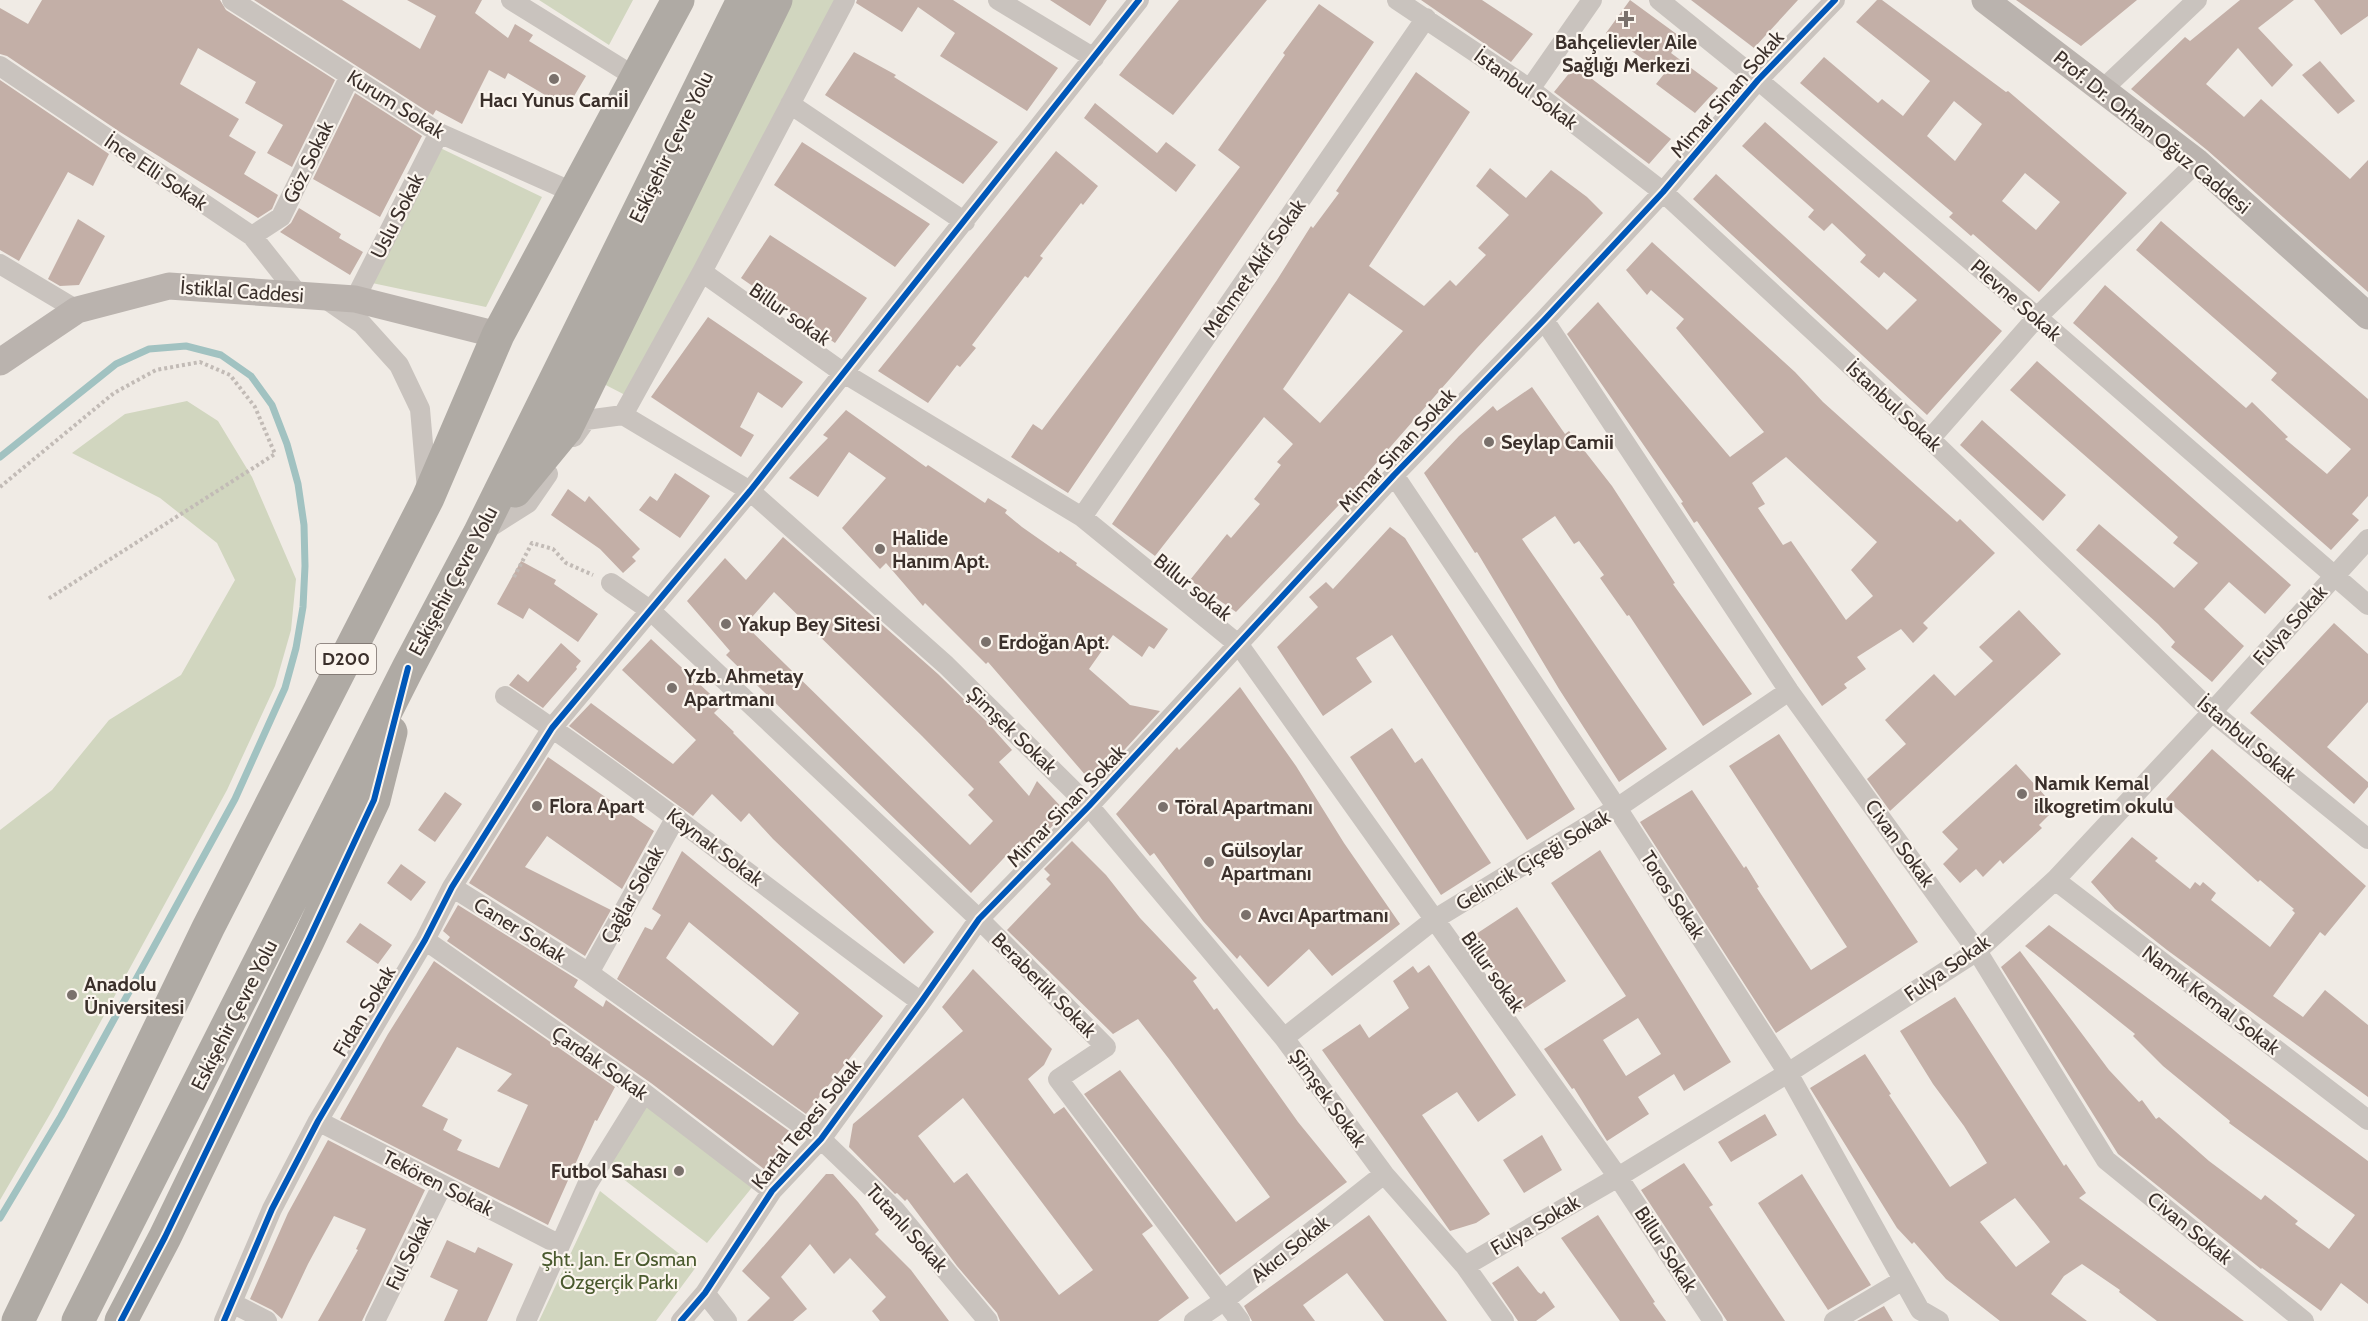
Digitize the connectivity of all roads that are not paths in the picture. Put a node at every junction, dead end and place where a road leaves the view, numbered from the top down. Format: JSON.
{"nodes":[{"id":1,"x":232,"y":0,"type":"edge"},
{"id":2,"x":511,"y":0,"type":"edge"},
{"id":3,"x":660,"y":0,"type":"edge"},
{"id":4,"x":678,"y":0,"type":"edge"},
{"id":5,"x":743,"y":0,"type":"edge"},
{"id":6,"x":776,"y":0,"type":"edge"},
{"id":7,"x":845,"y":0,"type":"edge"},
{"id":8,"x":998,"y":0,"type":"edge"},
{"id":9,"x":1139,"y":0,"type":"edge"},
{"id":10,"x":1397,"y":0,"type":"edge"},
{"id":11,"x":1592,"y":0,"type":"edge"},
{"id":12,"x":1659,"y":0,"type":"edge"},
{"id":13,"x":1835,"y":0,"type":"edge"},
{"id":14,"x":1985,"y":0,"type":"edge"},
{"id":15,"x":2197,"y":0,"type":"edge"},
{"id":16,"x":1426,"y":18,"type":"junction"},
{"id":17,"x":1094,"y":58,"type":"junction"},
{"id":18,"x":0,"y":66,"type":"edge"},
{"id":19,"x":624,"y":70,"type":"junction"},
{"id":20,"x":350,"y":76,"type":"junction"},
{"id":21,"x":1758,"y":80,"type":"junction"},
{"id":22,"x":1530,"y":89,"type":"junction"},
{"id":23,"x":2103,"y":89,"type":"junction"},
{"id":24,"x":790,"y":104,"type":"junction"},
{"id":25,"x":439,"y":133,"type":"junction"},
{"id":26,"x":2197,"y":162,"type":"junction"},
{"id":27,"x":570,"y":191,"type":"junction"},
{"id":28,"x":1663,"y":192,"type":"junction"},
{"id":29,"x":965,"y":222,"type":"junction"},
{"id":30,"x":252,"y":236,"type":"junction"},
{"id":31,"x":0,"y":264,"type":"edge"},
{"id":32,"x":702,"y":272,"type":"junction"},
{"id":33,"x":309,"y":295,"type":"junction"},
{"id":34,"x":355,"y":299,"type":"junction"},
{"id":35,"x":76,"y":310,"type":"junction"},
{"id":36,"x":2368,"y":316,"type":"edge"},
{"id":37,"x":2037,"y":317,"type":"junction"},
{"id":38,"x":1544,"y":320,"type":"junction"},
{"id":39,"x":498,"y":335,"type":"junction"},
{"id":40,"x":0,"y":362,"type":"edge"},
{"id":41,"x":842,"y":372,"type":"junction"},
{"id":42,"x":622,"y":415,"type":"junction"},
{"id":43,"x":1930,"y":439,"type":"junction"},
{"id":44,"x":1394,"y":475,"type":"junction"},
{"id":45,"x":750,"y":491,"type":"junction"},
{"id":46,"x":428,"y":498,"type":"junction"},
{"id":47,"x":1082,"y":517,"type":"junction"},
{"id":48,"x":479,"y":534,"type":"junction"},
{"id":49,"x":2368,"y":539,"type":"edge"},
{"id":50,"x":2335,"y":575,"type":"junction"},
{"id":51,"x":611,"y":583,"type":"road end"},
{"id":52,"x":2368,"y":605,"type":"edge"},
{"id":53,"x":651,"y":611,"type":"junction"},
{"id":54,"x":1239,"y":645,"type":"junction"},
{"id":55,"x":408,"y":668,"type":"junction"},
{"id":56,"x":1789,"y":691,"type":"junction"},
{"id":57,"x":505,"y":696,"type":"dead end"},
{"id":58,"x":2212,"y":712,"type":"junction"},
{"id":59,"x":552,"y":728,"type":"junction"},
{"id":60,"x":1089,"y":806,"type":"junction"},
{"id":61,"x":1617,"y":808,"type":"junction"},
{"id":62,"x":676,"y":817,"type":"junction"},
{"id":63,"x":2368,"y":839,"type":"edge"},
{"id":64,"x":2055,"y":880,"type":"junction"},
{"id":65,"x":452,"y":887,"type":"junction"},
{"id":66,"x":979,"y":919,"type":"junction"},
{"id":67,"x":1435,"y":919,"type":"junction"},
{"id":68,"x":208,"y":928,"type":"junction"},
{"id":69,"x":425,"y":940,"type":"junction"},
{"id":70,"x":1977,"y":951,"type":"junction"},
{"id":71,"x":588,"y":973,"type":"junction"},
{"id":72,"x":921,"y":1002,"type":"junction"},
{"id":73,"x":1284,"y":1038,"type":"junction"},
{"id":74,"x":1788,"y":1073,"type":"junction"},
{"id":75,"x":644,"y":1092,"type":"junction"},
{"id":76,"x":2368,"y":1120,"type":"edge"},
{"id":77,"x":318,"y":1121,"type":"junction"},
{"id":78,"x":821,"y":1139,"type":"junction"},
{"id":79,"x":1384,"y":1174,"type":"junction"},
{"id":80,"x":1618,"y":1177,"type":"junction"},
{"id":81,"x":442,"y":1186,"type":"junction"},
{"id":82,"x":772,"y":1191,"type":"junction"},
{"id":83,"x":560,"y":1245,"type":"junction"},
{"id":84,"x":1465,"y":1266,"type":"junction"},
{"id":85,"x":1903,"y":1280,"type":"junction"},
{"id":86,"x":705,"y":1293,"type":"junction"},
{"id":87,"x":1225,"y":1300,"type":"junction"},
{"id":88,"x":232,"y":1303,"type":"junction"},
{"id":89,"x":1924,"y":1316,"type":"edge"},
{"id":90,"x":1,"y":1321,"type":"edge"},
{"id":91,"x":18,"y":1321,"type":"edge"},
{"id":92,"x":78,"y":1321,"type":"edge"},
{"id":93,"x":121,"y":1321,"type":"edge"},
{"id":94,"x":224,"y":1321,"type":"edge"},
{"id":95,"x":267,"y":1321,"type":"edge"},
{"id":96,"x":375,"y":1321,"type":"edge"},
{"id":97,"x":526,"y":1321,"type":"edge"},
{"id":98,"x":681,"y":1321,"type":"edge"},
{"id":99,"x":727,"y":1321,"type":"edge"},
{"id":100,"x":988,"y":1321,"type":"edge"},
{"id":101,"x":1194,"y":1321,"type":"edge"},
{"id":102,"x":1240,"y":1321,"type":"edge"},
{"id":103,"x":1503,"y":1321,"type":"edge"},
{"id":104,"x":1713,"y":1321,"type":"edge"},
{"id":105,"x":1834,"y":1321,"type":"edge"},
{"id":106,"x":1939,"y":1321,"type":"edge"},
{"id":107,"x":2304,"y":1321,"type":"edge"}],
"edges":[{"from":1,"to":20,"type":"street","name":"Kurum Sokak"},
{"from":2,"to":19,"type":"street"},
{"from":3,"to":19,"type":"highway"},
{"from":4,"to":39,"type":"highway","number":"D200"},
{"from":5,"to":48,"type":"highway","name":"Eskişehir Çevre Yolu","number":"D200"},
{"from":6,"to":48,"type":"highway"},
{"from":7,"to":24,"type":"street"},
{"from":8,"to":17,"type":"street"},
{"from":9,"to":17,"type":"street","name":"Fidan Sokak"},
{"from":10,"to":16,"type":"street","name":"İstanbul Sokak"},
{"from":11,"to":22,"type":"street"},
{"from":12,"to":21,"type":"street","name":"Plevne Sokak"},
{"from":13,"to":21,"type":"street","name":"Mimar Sinan Sokak"},
{"from":14,"to":23,"type":"main road","name":"Prof. Dr. Orhan Oğuz Caddesi"},
{"from":15,"to":23,"type":"street"},
{"from":16,"to":22,"type":"street","name":"İstanbul Sokak"},
{"from":16,"to":47,"type":"street","name":"Mehmet Akif Sokak"},
{"from":17,"to":29,"type":"street","name":"Fidan Sokak"},
{"from":18,"to":30,"type":"street","name":"İnce Elli Sokak"},
{"from":19,"to":27,"type":"highway"},
{"from":20,"to":25,"type":"street","name":"Kurum Sokak"},
{"from":20,"to":30,"type":"street","name":"Göz Sokak"},
{"from":21,"to":28,"type":"street","name":"Mimar Sinan Sokak"},
{"from":21,"to":37,"type":"street","name":"Plevne Sokak"},
{"from":22,"to":28,"type":"street","name":"İstanbul Sokak"},
{"from":23,"to":26,"type":"main road","name":"Prof. Dr. Orhan Oğuz Caddesi"},
{"from":24,"to":29,"type":"street"},
{"from":24,"to":32,"type":"street"},
{"from":25,"to":27,"type":"street","name":"Kurum Sokak"},
{"from":25,"to":34,"type":"street","name":"Uslu Sokak"},
{"from":26,"to":36,"type":"main road","name":"Prof. Dr. Orhan Oğuz Caddesi"},
{"from":26,"to":37,"type":"street"},
{"from":27,"to":39,"type":"highway"},
{"from":28,"to":38,"type":"street","name":"Mimar Sinan Sokak"},
{"from":28,"to":43,"type":"street","name":"İstanbul Sokak"},
{"from":29,"to":41,"type":"street","name":"Fidan Sokak"},
{"from":30,"to":33,"type":"street","name":"İnce Elli Sokak"},
{"from":31,"to":35,"type":"street"},
{"from":32,"to":41,"type":"street","name":"Billur sokak"},
{"from":32,"to":42,"type":"street"},
{"from":33,"to":34,"type":"main road","name":"İstiklal Caddesi"},
{"from":33,"to":35,"type":"main road","name":"İstiklal Caddesi"},
{"from":33,"to":46,"type":"street","name":"İnce Elli Sokak"},
{"from":34,"to":39,"type":"main road","name":"İstiklal Caddesi"},
{"from":35,"to":40,"type":"main road","name":"İstiklal Caddesi"},
{"from":37,"to":43,"type":"street"},
{"from":37,"to":50,"type":"street","name":"Plevne Sokak"},
{"from":38,"to":44,"type":"street","name":"Mimar Sinan Sokak"},
{"from":38,"to":56,"type":"street","name":"Civan Sokak"},
{"from":39,"to":46,"type":"highway","number":"D200"},
{"from":41,"to":45,"type":"street","name":"Fidan Sokak"},
{"from":41,"to":47,"type":"street","name":"Billur sokak"},
{"from":42,"to":45,"type":"street","name":"Şimşek Sokak"},
{"from":42,"to":48,"type":"street"},
{"from":43,"to":58,"type":"street","name":"İstanbul Sokak"},
{"from":44,"to":54,"type":"street","name":"Mimar Sinan Sokak"},
{"from":44,"to":61,"type":"street","name":"Toros Sokak"},
{"from":45,"to":53,"type":"street","name":"Fidan Sokak"},
{"from":45,"to":60,"type":"street","name":"Şimşek Sokak"},
{"from":46,"to":68,"type":"highway","number":"D200"},
{"from":47,"to":54,"type":"street","name":"Billur sokak"},
{"from":48,"to":55,"type":"highway","name":"Eskişehir Çevre Yolu","number":"D200"},
{"from":49,"to":50,"type":"street","name":"Fulya Sokak"},
{"from":50,"to":52,"type":"street","name":"Plevne Sokak"},
{"from":50,"to":58,"type":"street","name":"Fulya Sokak"},
{"from":51,"to":53,"type":"street","name":"Beraberlik Sokak"},
{"from":53,"to":59,"type":"street","name":"Fidan Sokak"},
{"from":53,"to":66,"type":"street","name":"Beraberlik Sokak"},
{"from":54,"to":60,"type":"street","name":"Mimar Sinan Sokak"},
{"from":54,"to":67,"type":"street","name":"Billur sokak"},
{"from":55,"to":92,"type":"highway","name":"Eskişehir Çevre Yolu","number":"D200"},
{"from":55,"to":93,"type":"highway"},
{"from":56,"to":61,"type":"street","name":"Gelincik Çiçeği Sokak"},
{"from":56,"to":70,"type":"street","name":"Civan Sokak"},
{"from":57,"to":59,"type":"street","name":"Kaynak Sokak"},
{"from":58,"to":63,"type":"street","name":"İstanbul Sokak"},
{"from":58,"to":64,"type":"street","name":"Fulya Sokak"},
{"from":59,"to":62,"type":"street","name":"Kaynak Sokak"},
{"from":59,"to":65,"type":"street","name":"Fidan Sokak"},
{"from":60,"to":66,"type":"street","name":"Mimar Sinan Sokak"},
{"from":60,"to":73,"type":"street","name":"Şimşek Sokak"},
{"from":61,"to":67,"type":"street","name":"Gelincik Çiçeği Sokak"},
{"from":61,"to":74,"type":"street","name":"Toros Sokak"},
{"from":62,"to":71,"type":"street","name":"Çağlar Sokak"},
{"from":62,"to":72,"type":"street","name":"Kaynak Sokak"},
{"from":64,"to":70,"type":"street","name":"Fulya Sokak"},
{"from":64,"to":76,"type":"street","name":"Namık Kemal Sokak"},
{"from":65,"to":69,"type":"street","name":"Fidan Sokak"},
{"from":65,"to":71,"type":"street","name":"Caner Sokak"},
{"from":66,"to":72,"type":"street","name":"Kartal Tepesi Sokak"},
{"from":66,"to":87,"type":"street","name":"Beraberlik Sokak"},
{"from":67,"to":73,"type":"street","name":"Gelincik Çiçeği Sokak"},
{"from":67,"to":80,"type":"street","name":"Billur sokak"},
{"from":68,"to":90,"type":"highway"},
{"from":68,"to":91,"type":"highway","number":"D200"},
{"from":69,"to":75,"type":"street","name":"Çardak Sokak"},
{"from":69,"to":77,"type":"street","name":"Fidan Sokak"},
{"from":70,"to":74,"type":"street","name":"Fulya Sokak"},
{"from":70,"to":107,"type":"street","name":"Civan Sokak"},
{"from":71,"to":78,"type":"street","name":"Caner Sokak"},
{"from":72,"to":78,"type":"street","name":"Kartal Tepesi Sokak"},
{"from":73,"to":79,"type":"street","name":"Şimşek Sokak"},
{"from":74,"to":80,"type":"street","name":"Fulya Sokak"},
{"from":74,"to":85,"type":"street","name":"Toros Sokak"},
{"from":75,"to":82,"type":"street","name":"Çardak Sokak"},
{"from":75,"to":83,"type":"street"},
{"from":77,"to":81,"type":"street","name":"Tekören Sokak"},
{"from":77,"to":88,"type":"street","name":"Fidan Sokak"},
{"from":78,"to":82,"type":"street","name":"Kartal Tepesi Sokak"},
{"from":78,"to":100,"type":"street","name":"Tutanlı Sokak"},
{"from":79,"to":84,"type":"street","name":"Şimşek Sokak"},
{"from":79,"to":87,"type":"street","name":"Akıcı Sokak"},
{"from":80,"to":84,"type":"street","name":"Fulya Sokak"},
{"from":80,"to":104,"type":"street","name":"Billur Sokak"},
{"from":81,"to":83,"type":"street","name":"Tekören Sokak"},
{"from":81,"to":96,"type":"street","name":"Ful Sokak"},
{"from":82,"to":86,"type":"street","name":"Kartal Tepesi Sokak"},
{"from":83,"to":97,"type":"street"},
{"from":84,"to":103,"type":"street","name":"Şimşek Sokak"},
{"from":85,"to":89,"type":"street","name":"Toros Sokak"},
{"from":85,"to":105,"type":"street"},
{"from":86,"to":98,"type":"street","name":"Kartal Tepesi Sokak"},
{"from":86,"to":99,"type":"street"},
{"from":87,"to":101,"type":"street","name":"Akıcı Sokak"},
{"from":87,"to":102,"type":"street","name":"Beraberlik Sokak"},
{"from":88,"to":94,"type":"street","name":"Fidan Sokak"},
{"from":88,"to":95,"type":"street"},
{"from":89,"to":106,"type":"street","name":"Toros Sokak"}]}
